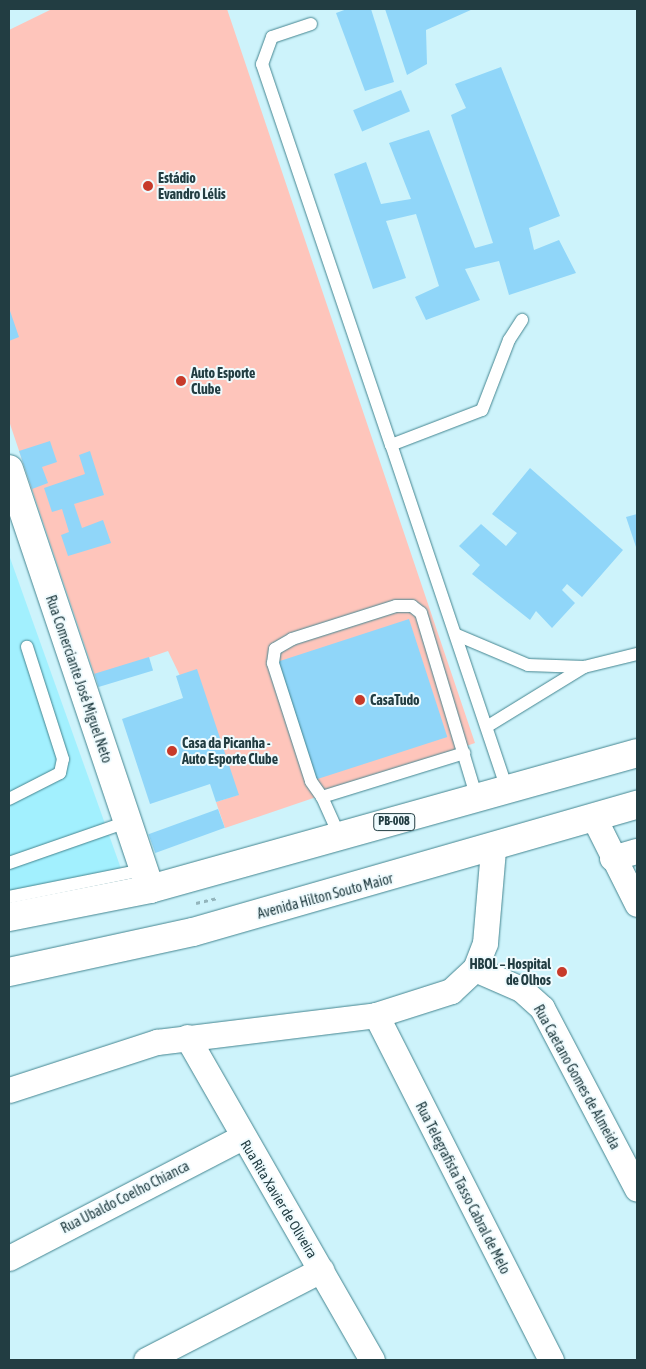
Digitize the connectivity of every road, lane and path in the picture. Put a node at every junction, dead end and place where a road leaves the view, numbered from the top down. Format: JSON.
{"nodes":[{"id":1,"x":311,"y":24,"type":"dead end"},
{"id":2,"x":522,"y":320,"type":"dead end"},
{"id":3,"x":391,"y":445,"type":"junction"},
{"id":4,"x":9,"y":469,"type":"edge"},
{"id":5,"x":18,"y":527,"type":"edge"},
{"id":6,"x":457,"y":634,"type":"junction"},
{"id":7,"x":27,"y":647,"type":"dead end"},
{"id":8,"x":637,"y":654,"type":"edge"},
{"id":9,"x":584,"y":667,"type":"junction"},
{"id":10,"x":488,"y":726,"type":"junction"},
{"id":11,"x":637,"y":752,"type":"edge"},
{"id":12,"x":464,"y":753,"type":"junction"},
{"id":13,"x":508,"y":789,"type":"junction"},
{"id":14,"x":322,"y":797,"type":"junction"},
{"id":15,"x":477,"y":798,"type":"junction"},
{"id":16,"x":9,"y":799,"type":"edge"},
{"id":17,"x":637,"y":805,"type":"edge"},
{"id":18,"x":594,"y":818,"type":"junction"},
{"id":19,"x":127,"y":822,"type":"junction"},
{"id":20,"x":340,"y":837,"type":"junction"},
{"id":21,"x":492,"y":850,"type":"junction"},
{"id":22,"x":637,"y":851,"type":"edge"},
{"id":23,"x":612,"y":858,"type":"junction"},
{"id":24,"x":9,"y":863,"type":"edge"},
{"id":25,"x":147,"y":880,"type":"junction"},
{"id":26,"x":9,"y":897,"type":"edge"},
{"id":27,"x":637,"y":904,"type":"edge"},
{"id":28,"x":9,"y":917,"type":"edge"},
{"id":29,"x":475,"y":969,"type":"junction"},
{"id":30,"x":9,"y":972,"type":"edge"},
{"id":31,"x":376,"y":1015,"type":"junction"},
{"id":32,"x":187,"y":1037,"type":"junction"},
{"id":33,"x":9,"y":1090,"type":"edge"},
{"id":34,"x":242,"y":1137,"type":"junction"},
{"id":35,"x":637,"y":1189,"type":"edge"},
{"id":36,"x":9,"y":1258,"type":"edge"},
{"id":37,"x":321,"y":1270,"type":"junction"},
{"id":38,"x":146,"y":1360,"type":"edge"},
{"id":39,"x":372,"y":1360,"type":"edge"},
{"id":40,"x":551,"y":1360,"type":"edge"}],
"edges":[{"from":1,"to":3,"type":"lane"},
{"from":2,"to":3,"type":"lane"},
{"from":3,"to":6,"type":"lane"},
{"from":4,"to":5,"type":"main road","name":"Rua Comerciante José Miguel Neto"},
{"from":5,"to":19,"type":"main road","name":"Rua Comerciante José Miguel Neto"},
{"from":6,"to":9,"type":"lane"},
{"from":6,"to":10,"type":"lane"},
{"from":7,"to":16,"type":"lane"},
{"from":8,"to":9,"type":"lane"},
{"from":9,"to":10,"type":"lane"},
{"from":10,"to":13,"type":"lane"},
{"from":11,"to":13,"type":"main road","number":"PB-008"},
{"from":12,"to":14,"type":"lane"},
{"from":12,"to":14,"type":"lane"},
{"from":12,"to":15,"type":"lane"},
{"from":13,"to":15,"type":"main road","number":"PB-008"},
{"from":14,"to":20,"type":"lane"},
{"from":15,"to":20,"type":"main road","number":"PB-008"},
{"from":17,"to":18,"type":"main road","name":"Avenida Hilton Souto Maior"},
{"from":18,"to":21,"type":"main road","name":"Avenida Hilton Souto Maior"},
{"from":18,"to":23,"type":"street"},
{"from":19,"to":24,"type":"lane"},
{"from":19,"to":25,"type":"main road","name":"Rua Comerciante José Miguel Neto"},
{"from":20,"to":25,"type":"main road","number":"PB-008"},
{"from":21,"to":29,"type":"street"},
{"from":21,"to":30,"type":"main road","name":"Avenida Hilton Souto Maior"},
{"from":22,"to":23,"type":"street"},
{"from":23,"to":27,"type":"street"},
{"from":25,"to":26,"type":"lane"},
{"from":25,"to":28,"type":"main road","number":"PB-008"},
{"from":29,"to":31,"type":"street"},
{"from":29,"to":35,"type":"street","name":"Rua Caetano Gomes de Almeida"},
{"from":31,"to":32,"type":"street"},
{"from":31,"to":40,"type":"street","name":"Rua Telegrafista Tasso Cabral de Melo"},
{"from":32,"to":33,"type":"street"},
{"from":32,"to":34,"type":"street","name":"Rua Rita Xavier de Oliveira"},
{"from":34,"to":36,"type":"street","name":"Rua Ubaldo Coelho Chianca"},
{"from":34,"to":37,"type":"street","name":"Rua Rita Xavier de Oliveira"},
{"from":37,"to":38,"type":"street"},
{"from":37,"to":39,"type":"street","name":"Rua Rita Xavier de Oliveira"}]}
